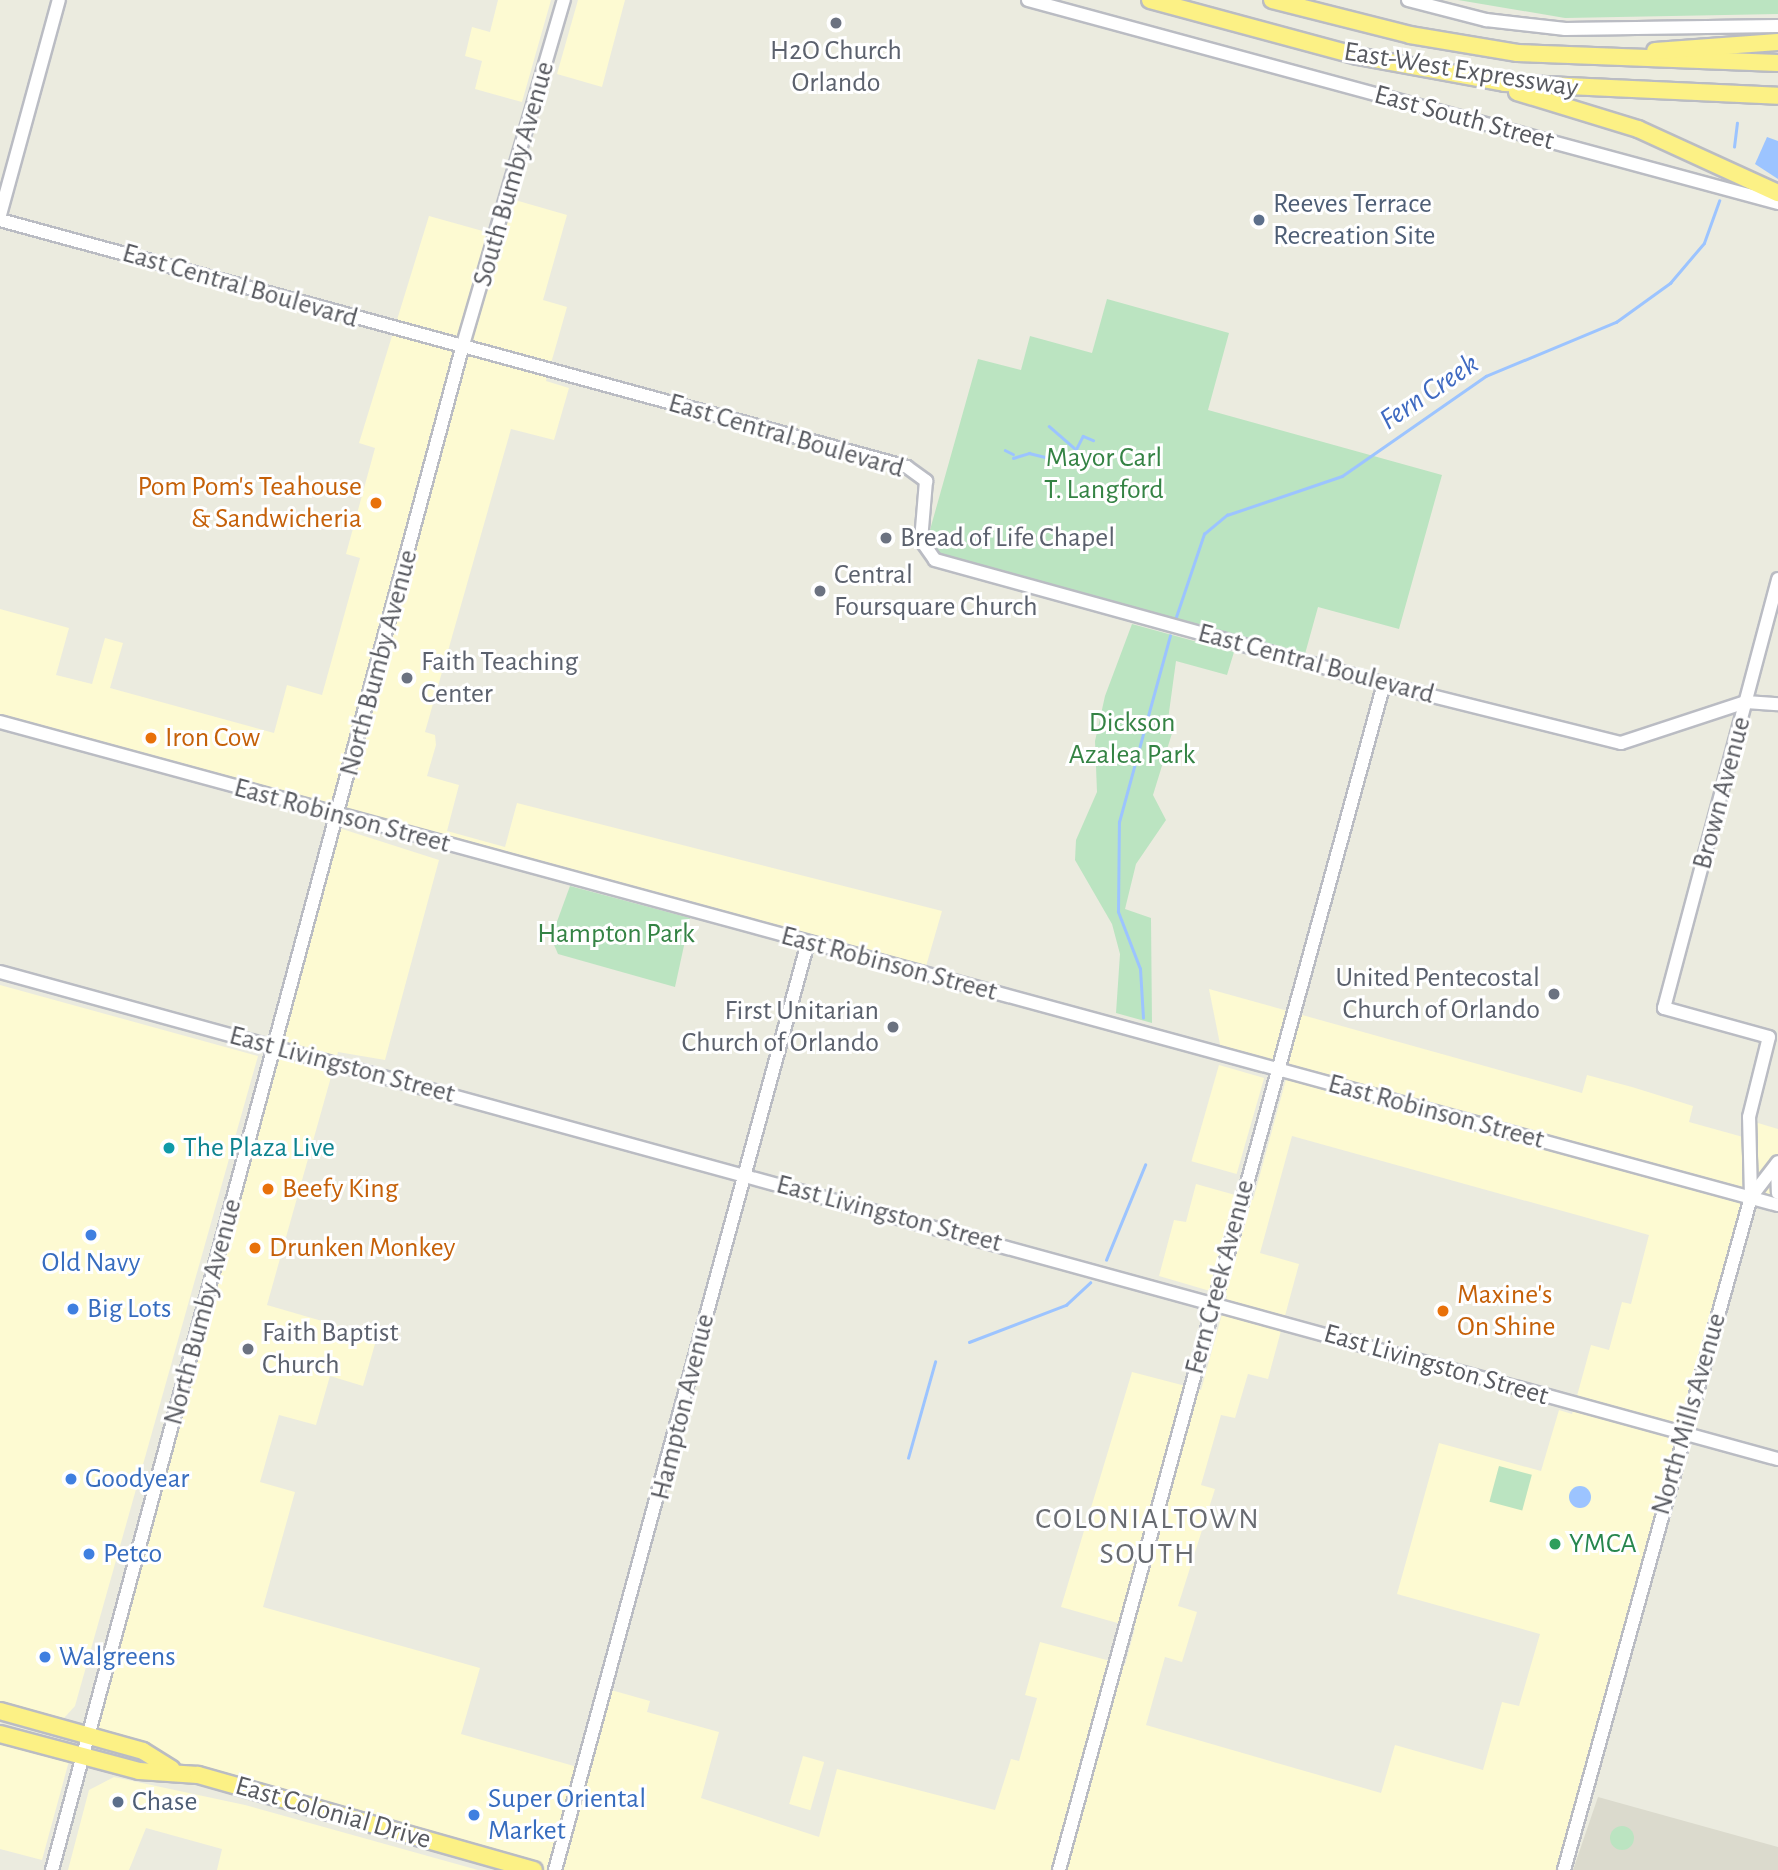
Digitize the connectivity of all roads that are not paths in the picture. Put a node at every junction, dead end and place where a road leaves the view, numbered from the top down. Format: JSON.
{"nodes":[{"id":1,"x":59,"y":0,"type":"edge"},
{"id":2,"x":564,"y":0,"type":"edge"},
{"id":3,"x":1028,"y":0,"type":"edge"},
{"id":4,"x":1150,"y":0,"type":"edge"},
{"id":5,"x":1272,"y":0,"type":"edge"},
{"id":6,"x":1299,"y":0,"type":"edge"},
{"id":7,"x":1408,"y":0,"type":"edge"},
{"id":8,"x":1778,"y":26,"type":"edge"},
{"id":9,"x":1410,"y":35,"type":"junction"},
{"id":10,"x":1778,"y":42,"type":"edge"},
{"id":11,"x":1585,"y":58,"type":"junction"},
{"id":12,"x":1778,"y":63,"type":"edge"},
{"id":13,"x":1474,"y":78,"type":"junction"},
{"id":14,"x":1778,"y":96,"type":"edge"},
{"id":15,"x":1778,"y":193,"type":"edge"},
{"id":16,"x":1778,"y":203,"type":"edge"},
{"id":17,"x":0,"y":215,"type":"edge"},
{"id":18,"x":0,"y":220,"type":"edge"},
{"id":19,"x":462,"y":348,"type":"junction"},
{"id":20,"x":1778,"y":579,"type":"edge"},
{"id":21,"x":1384,"y":684,"type":"junction"},
{"id":22,"x":1746,"y":702,"type":"junction"},
{"id":23,"x":1778,"y":704,"type":"edge"},
{"id":24,"x":0,"y":722,"type":"edge"},
{"id":25,"x":339,"y":815,"type":"junction"},
{"id":26,"x":808,"y":942,"type":"junction"},
{"id":27,"x":0,"y":972,"type":"edge"},
{"id":28,"x":1769,"y":1037,"type":"joint"},
{"id":29,"x":276,"y":1046,"type":"junction"},
{"id":30,"x":1278,"y":1069,"type":"junction"},
{"id":31,"x":1778,"y":1162,"type":"edge"},
{"id":32,"x":745,"y":1175,"type":"junction"},
{"id":33,"x":1778,"y":1194,"type":"edge"},
{"id":34,"x":1751,"y":1197,"type":"junction"},
{"id":35,"x":1778,"y":1205,"type":"edge"},
{"id":36,"x":1213,"y":1303,"type":"junction"},
{"id":37,"x":1684,"y":1434,"type":"junction"},
{"id":38,"x":1778,"y":1459,"type":"edge"},
{"id":39,"x":0,"y":1711,"type":"edge"},
{"id":40,"x":0,"y":1734,"type":"edge"},
{"id":41,"x":88,"y":1734,"type":"junction"},
{"id":42,"x":83,"y":1756,"type":"junction"},
{"id":43,"x":172,"y":1769,"type":"junction"},
{"id":44,"x":52,"y":1870,"type":"edge"},
{"id":45,"x":534,"y":1870,"type":"edge"},
{"id":46,"x":555,"y":1870,"type":"edge"},
{"id":47,"x":1059,"y":1870,"type":"edge"},
{"id":48,"x":1564,"y":1870,"type":"edge"}],
"edges":[{"from":1,"to":17,"type":"street"},
{"from":2,"to":19,"type":"street","name":"South Bumby Avenue"},
{"from":3,"to":16,"type":"street","name":"East South Street"},
{"from":4,"to":13,"type":"highway","name":"East-West Expressway"},
{"from":5,"to":9,"type":"highway","name":"East-West Expressway"},
{"from":6,"to":9,"type":"highway"},
{"from":7,"to":8,"type":"street"},
{"from":9,"to":11,"type":"highway","name":"East-West Expressway"},
{"from":10,"to":11,"type":"highway"},
{"from":11,"to":12,"type":"highway","name":"East-West Expressway"},
{"from":13,"to":14,"type":"highway","name":"East-West Expressway"},
{"from":13,"to":15,"type":"highway"},
{"from":18,"to":19,"type":"street","name":"East Central Boulevard"},
{"from":19,"to":21,"type":"street","name":"East Central Boulevard"},
{"from":19,"to":25,"type":"street","name":"North Bumby Avenue"},
{"from":20,"to":22,"type":"street","name":"Brown Avenue"},
{"from":21,"to":22,"type":"street","name":"East Central Boulevard"},
{"from":21,"to":30,"type":"street","name":"Fern Creek Avenue"},
{"from":22,"to":23,"type":"street","name":"East Central Boulevard"},
{"from":22,"to":28,"type":"street","name":"Brown Avenue"},
{"from":24,"to":25,"type":"street","name":"East Robinson Street"},
{"from":25,"to":26,"type":"street","name":"East Robinson Street"},
{"from":25,"to":29,"type":"street","name":"North Bumby Avenue"},
{"from":26,"to":30,"type":"street","name":"East Robinson Street"},
{"from":26,"to":32,"type":"street","name":"Hampton Avenue"},
{"from":27,"to":29,"type":"street","name":"East Livingston Street"},
{"from":28,"to":34,"type":"street","name":"North Mills Avenue"},
{"from":29,"to":32,"type":"street","name":"East Livingston Street"},
{"from":29,"to":41,"type":"street","name":"North Bumby Avenue"},
{"from":30,"to":34,"type":"street","name":"East Robinson Street"},
{"from":30,"to":36,"type":"street","name":"Fern Creek Avenue"},
{"from":31,"to":33,"type":"street"},
{"from":31,"to":34,"type":"street"},
{"from":32,"to":36,"type":"street","name":"East Livingston Street"},
{"from":32,"to":46,"type":"street","name":"Hampton Avenue"},
{"from":34,"to":35,"type":"street","name":"East Robinson Street"},
{"from":34,"to":37,"type":"street","name":"North Mills Avenue"},
{"from":36,"to":37,"type":"street","name":"East Livingston Street"},
{"from":36,"to":47,"type":"street","name":"Fern Creek Avenue"},
{"from":37,"to":38,"type":"street","name":"East Livingston Street"},
{"from":37,"to":48,"type":"street","name":"North Mills Avenue"},
{"from":39,"to":41,"type":"highway","name":"East Colonial Drive"},
{"from":40,"to":42,"type":"highway","name":"East Colonial Drive"},
{"from":41,"to":42,"type":"street","name":"North Bumby Avenue"},
{"from":41,"to":43,"type":"highway","name":"East Colonial Drive"},
{"from":42,"to":43,"type":"highway","name":"East Colonial Drive"},
{"from":42,"to":44,"type":"street","name":"North Bumby Avenue"},
{"from":43,"to":45,"type":"highway","name":"East Colonial Drive"}]}
